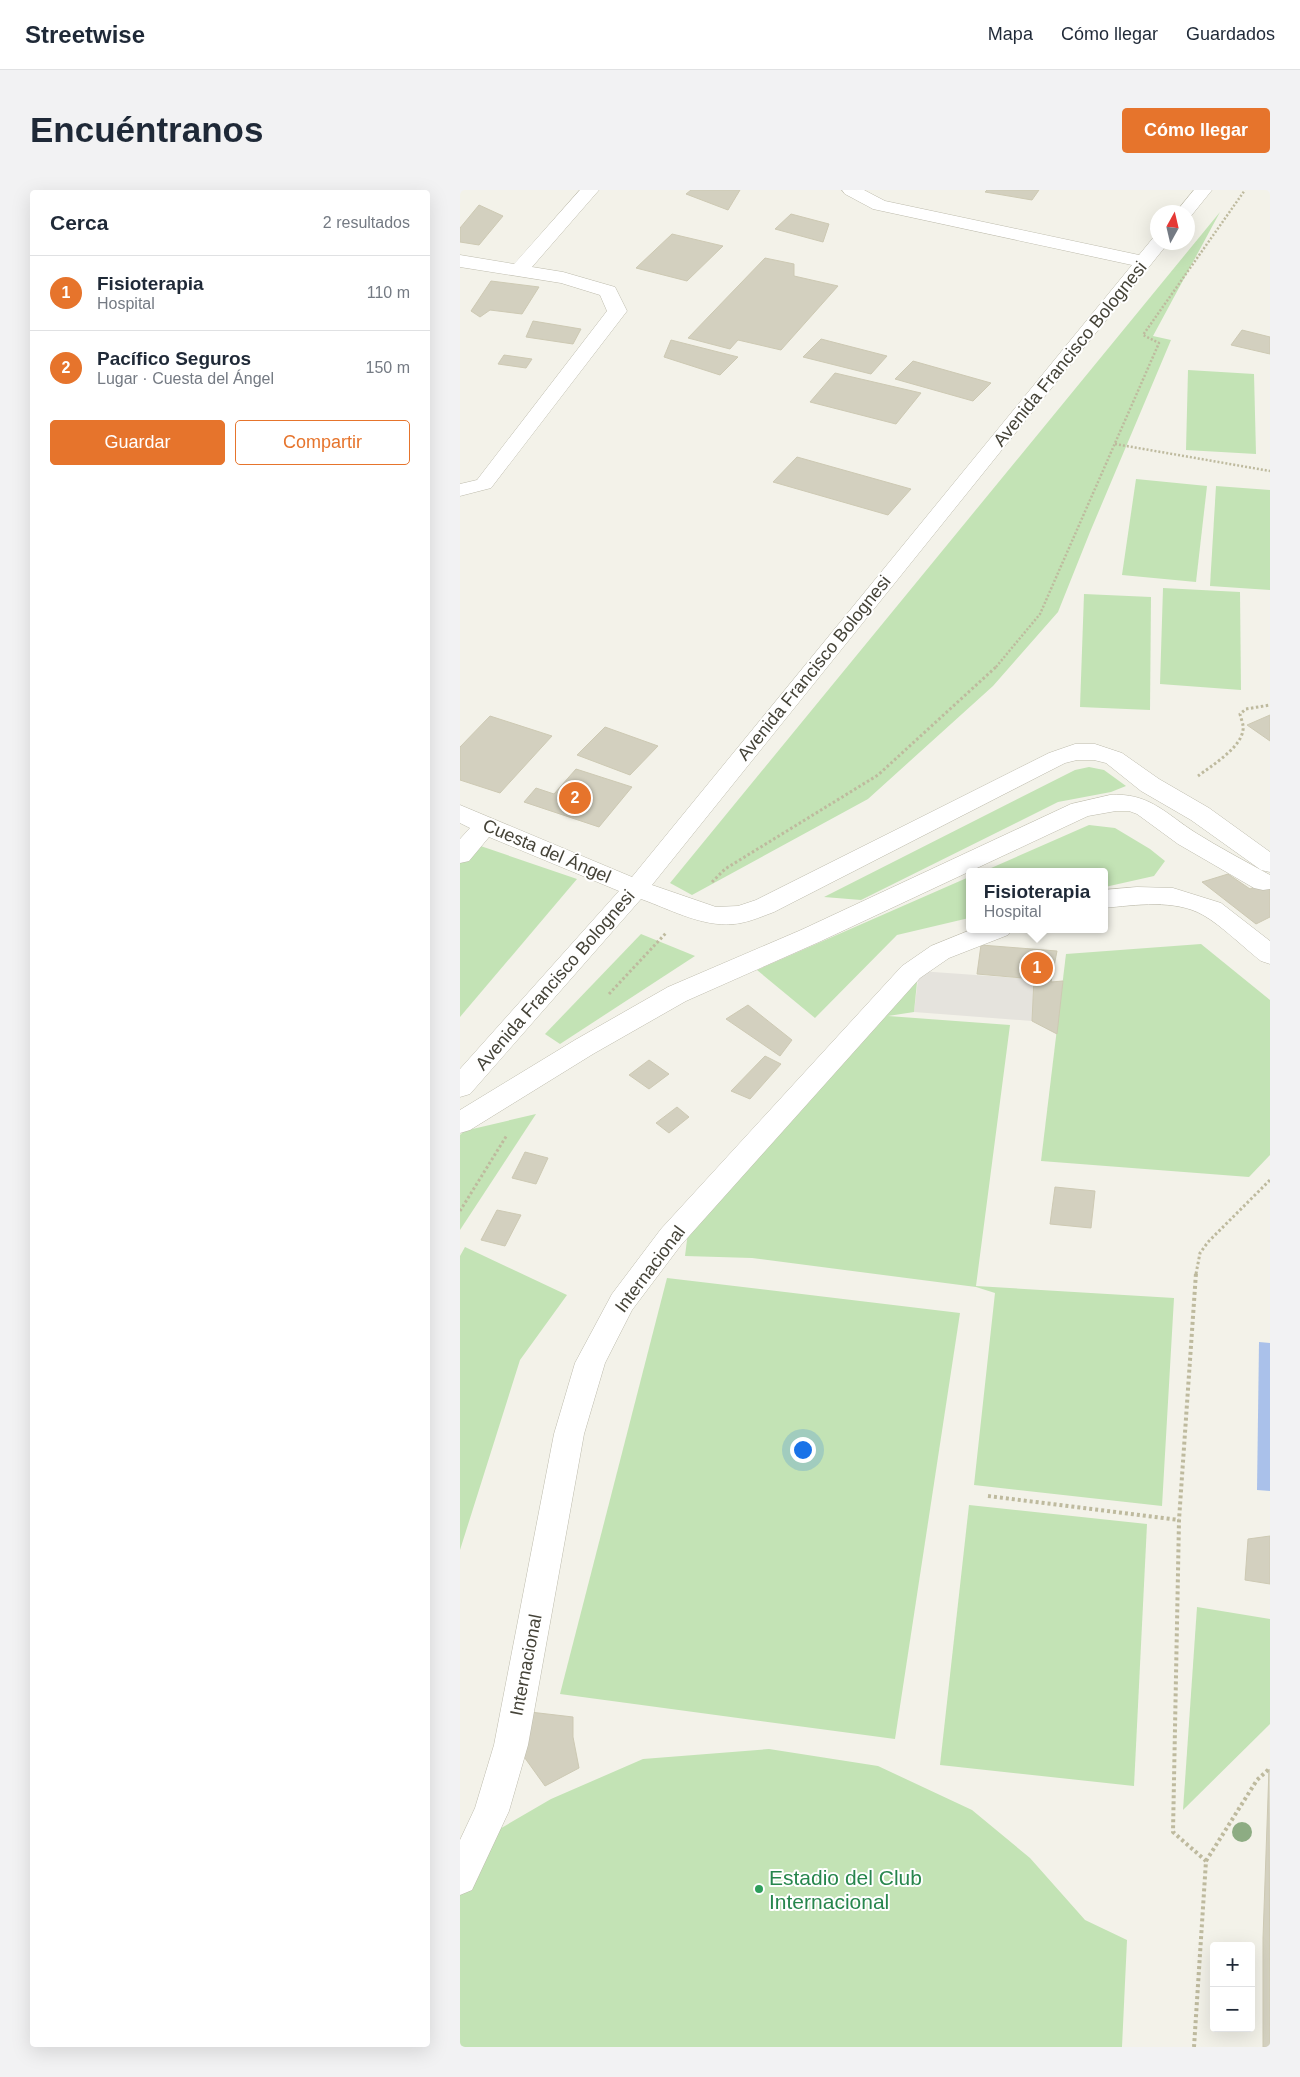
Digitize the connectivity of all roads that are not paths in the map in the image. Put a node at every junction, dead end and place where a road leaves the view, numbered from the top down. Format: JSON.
{"nodes":[{"id":1,"x":590,"y":190,"type":"edge"},
{"id":2,"x":851,"y":190,"type":"edge"},
{"id":3,"x":1203,"y":190,"type":"edge"},
{"id":4,"x":1191,"y":205,"type":"edge"},
{"id":5,"x":1154,"y":250,"type":"edge"},
{"id":6,"x":460,"y":260,"type":"edge"},
{"id":7,"x":1145,"y":262,"type":"junction"},
{"id":8,"x":519,"y":270,"type":"junction"},
{"id":9,"x":460,"y":490,"type":"edge"},
{"id":10,"x":1144,"y":780,"type":"junction"},
{"id":11,"x":1128,"y":803,"type":"junction"},
{"id":12,"x":460,"y":813,"type":"edge"},
{"id":13,"x":485,"y":826,"type":"junction"},
{"id":14,"x":460,"y":855,"type":"edge"},
{"id":15,"x":1267,"y":873,"type":"edge"},
{"id":16,"x":636,"y":888,"type":"junction"},
{"id":17,"x":1108,"y":899,"type":"edge"},
{"id":18,"x":987,"y":933,"type":"edge"},
{"id":19,"x":1270,"y":955,"type":"edge"},
{"id":20,"x":460,"y":1088,"type":"edge"},
{"id":21,"x":460,"y":1123,"type":"edge"},
{"id":22,"x":460,"y":1878,"type":"edge"}],
"edges":[{"from":1,"to":8,"type":"street"},
{"from":2,"to":7,"type":"street"},
{"from":3,"to":4,"type":"street"},
{"from":5,"to":7,"type":"street","name":"Avenida Francisco Bolognesi"},
{"from":6,"to":8,"type":"street"},
{"from":7,"to":16,"type":"street","name":"Avenida Francisco Bolognesi"},
{"from":8,"to":9,"type":"street"},
{"from":10,"to":11,"type":"street"},
{"from":10,"to":15,"type":"street","name":"Cuesta del Ángel"},
{"from":10,"to":16,"type":"street","name":"Cuesta del Ángel"},
{"from":11,"to":15,"type":"street"},
{"from":11,"to":21,"type":"street"},
{"from":12,"to":13,"type":"street","name":"Cuesta del Ángel"},
{"from":13,"to":14,"type":"street"},
{"from":13,"to":16,"type":"street","name":"Cuesta del Ángel"},
{"from":16,"to":20,"type":"street","name":"Avenida Francisco Bolognesi"},
{"from":17,"to":19,"type":"street"},
{"from":18,"to":22,"type":"street","name":"Internacional"}]}
